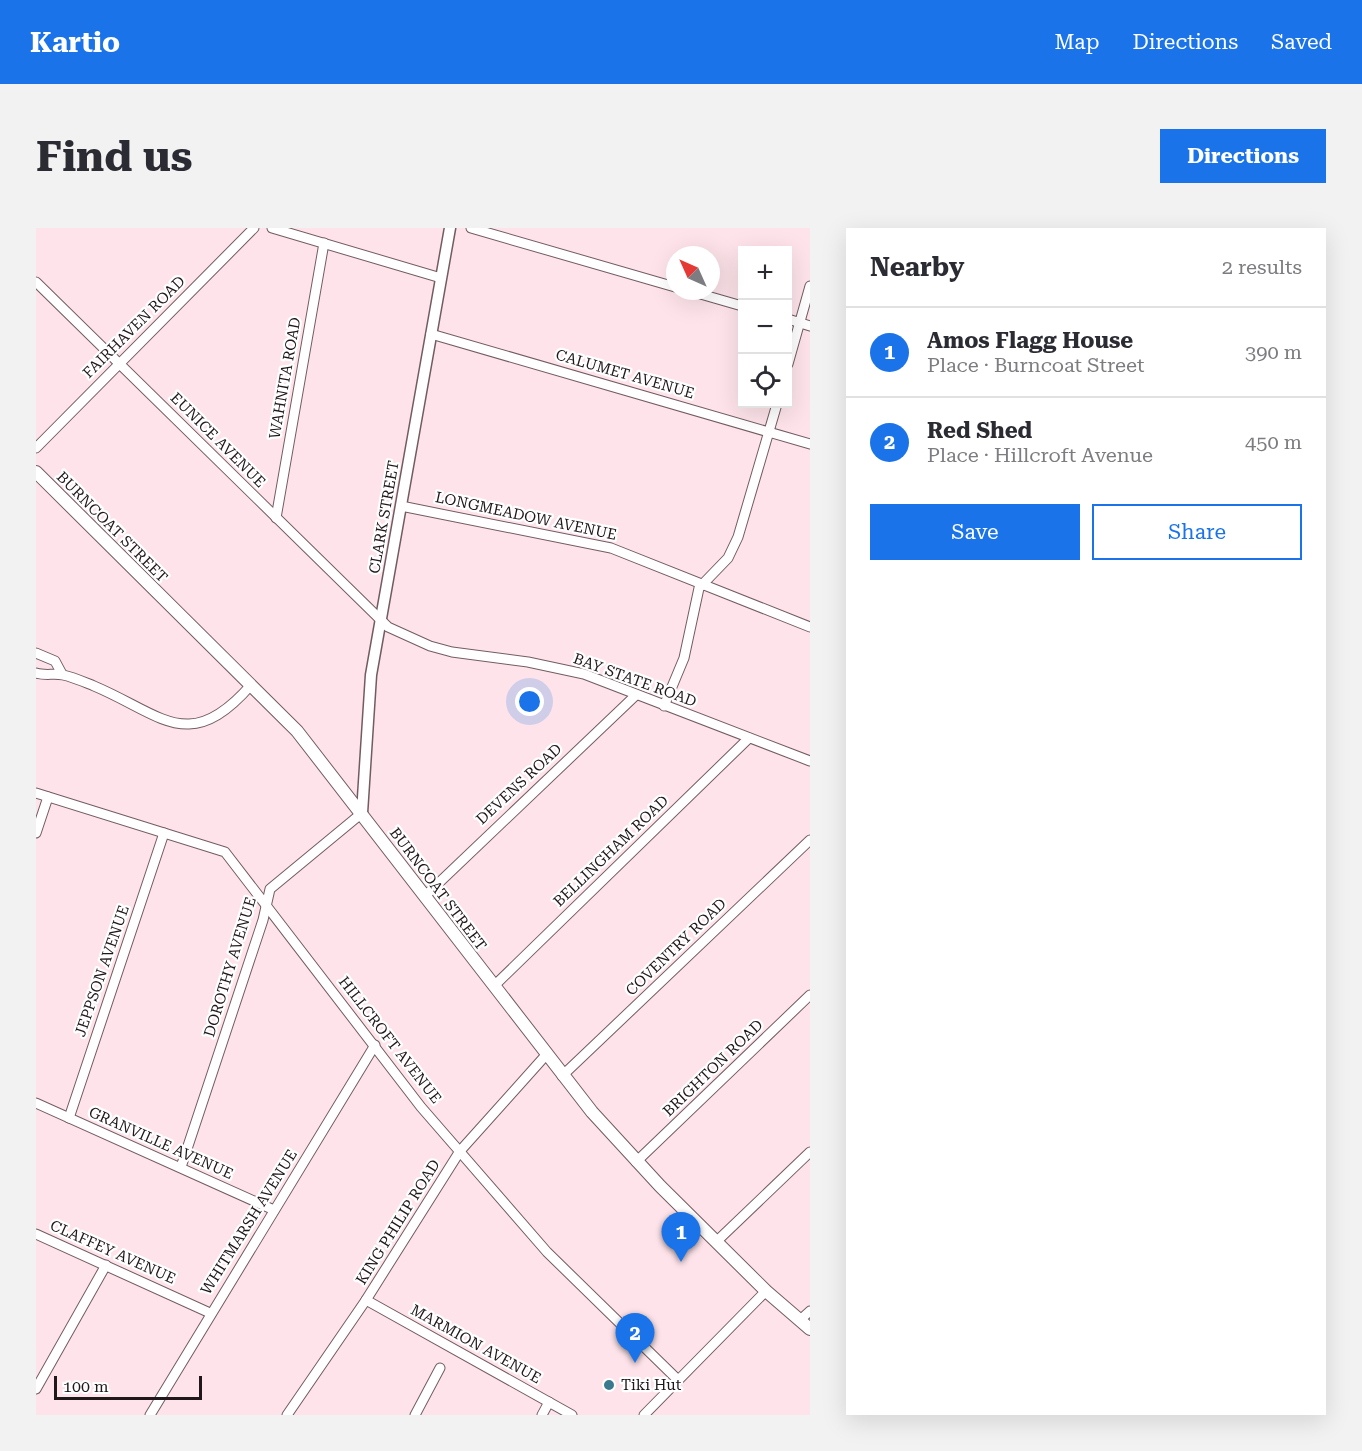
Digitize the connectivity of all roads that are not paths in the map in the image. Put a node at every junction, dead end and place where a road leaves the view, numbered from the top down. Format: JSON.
{"nodes":[{"id":1,"x":254,"y":228,"type":"edge"},
{"id":2,"x":272,"y":228,"type":"edge"},
{"id":3,"x":450,"y":228,"type":"edge"},
{"id":4,"x":471,"y":228,"type":"edge"},
{"id":5,"x":324,"y":243,"type":"junction"},
{"id":6,"x":441,"y":278,"type":"junction"},
{"id":7,"x":36,"y":282,"type":"edge"},
{"id":8,"x":666,"y":283,"type":"edge"},
{"id":9,"x":810,"y":286,"type":"edge"},
{"id":10,"x":720,"y":300,"type":"edge"},
{"id":11,"x":738,"y":305,"type":"edge"},
{"id":12,"x":792,"y":320,"type":"edge"},
{"id":13,"x":799,"y":322,"type":"junction"},
{"id":14,"x":810,"y":326,"type":"edge"},
{"id":15,"x":431,"y":334,"type":"junction"},
{"id":16,"x":791,"y":354,"type":"edge"},
{"id":17,"x":118,"y":363,"type":"junction"},
{"id":18,"x":776,"y":408,"type":"edge"},
{"id":19,"x":770,"y":432,"type":"junction"},
{"id":20,"x":810,"y":444,"type":"edge"},
{"id":21,"x":36,"y":448,"type":"edge"},
{"id":22,"x":36,"y":472,"type":"edge"},
{"id":23,"x":401,"y":506,"type":"junction"},
{"id":24,"x":276,"y":518,"type":"junction"},
{"id":25,"x":702,"y":585,"type":"junction"},
{"id":26,"x":379,"y":620,"type":"junction"},
{"id":27,"x":810,"y":627,"type":"edge"},
{"id":28,"x":36,"y":653,"type":"edge"},
{"id":29,"x":36,"y":673,"type":"edge"},
{"id":30,"x":62,"y":674,"type":"junction"},
{"id":31,"x":251,"y":684,"type":"junction"},
{"id":32,"x":636,"y":695,"type":"junction"},
{"id":33,"x":664,"y":706,"type":"junction"},
{"id":34,"x":749,"y":738,"type":"junction"},
{"id":35,"x":810,"y":761,"type":"edge"},
{"id":36,"x":36,"y":793,"type":"edge"},
{"id":37,"x":48,"y":797,"type":"junction"},
{"id":38,"x":362,"y":813,"type":"junction"},
{"id":39,"x":36,"y":833,"type":"edge"},
{"id":40,"x":164,"y":833,"type":"junction"},
{"id":41,"x":810,"y":840,"type":"edge"},
{"id":42,"x":425,"y":896,"type":"junction"},
{"id":43,"x":266,"y":905,"type":"junction"},
{"id":44,"x":494,"y":986,"type":"junction"},
{"id":45,"x":810,"y":995,"type":"edge"},
{"id":46,"x":375,"y":1045,"type":"junction"},
{"id":47,"x":546,"y":1055,"type":"junction"},
{"id":48,"x":562,"y":1076,"type":"junction"},
{"id":49,"x":36,"y":1103,"type":"edge"},
{"id":50,"x":69,"y":1118,"type":"junction"},
{"id":51,"x":460,"y":1151,"type":"junction"},
{"id":52,"x":810,"y":1152,"type":"edge"},
{"id":53,"x":636,"y":1162,"type":"junction"},
{"id":54,"x":181,"y":1167,"type":"junction"},
{"id":55,"x":273,"y":1210,"type":"junction"},
{"id":56,"x":36,"y":1234,"type":"edge"},
{"id":57,"x":717,"y":1241,"type":"junction"},
{"id":58,"x":106,"y":1265,"type":"junction"},
{"id":59,"x":766,"y":1291,"type":"junction"},
{"id":60,"x":366,"y":1300,"type":"junction"},
{"id":61,"x":810,"y":1311,"type":"edge"},
{"id":62,"x":210,"y":1313,"type":"junction"},
{"id":63,"x":800,"y":1320,"type":"junction"},
{"id":64,"x":810,"y":1329,"type":"edge"},
{"id":65,"x":440,"y":1368,"type":"dead end"},
{"id":66,"x":678,"y":1380,"type":"junction"},
{"id":67,"x":36,"y":1389,"type":"edge"},
{"id":68,"x":549,"y":1402,"type":"junction"},
{"id":69,"x":150,"y":1415,"type":"edge"},
{"id":70,"x":287,"y":1415,"type":"edge"},
{"id":71,"x":415,"y":1415,"type":"edge"},
{"id":72,"x":542,"y":1415,"type":"edge"},
{"id":73,"x":572,"y":1415,"type":"edge"},
{"id":74,"x":644,"y":1415,"type":"edge"}],
"edges":[{"from":1,"to":17,"type":"street","name":"FAIRHAVEN ROAD"},
{"from":2,"to":5,"type":"street"},
{"from":3,"to":6,"type":"street","name":"CLARK STREET"},
{"from":4,"to":8,"type":"street"},
{"from":5,"to":6,"type":"street"},
{"from":5,"to":24,"type":"street","name":"WAHNITA ROAD"},
{"from":6,"to":15,"type":"street","name":"CLARK STREET"},
{"from":7,"to":17,"type":"street","name":"EUNICE AVENUE"},
{"from":9,"to":13,"type":"street"},
{"from":10,"to":11,"type":"street"},
{"from":12,"to":13,"type":"street"},
{"from":13,"to":14,"type":"street"},
{"from":13,"to":16,"type":"street"},
{"from":15,"to":19,"type":"street","name":"CALUMET AVENUE"},
{"from":15,"to":23,"type":"street","name":"CLARK STREET"},
{"from":17,"to":21,"type":"street","name":"FAIRHAVEN ROAD"},
{"from":17,"to":24,"type":"street","name":"EUNICE AVENUE"},
{"from":18,"to":19,"type":"street"},
{"from":19,"to":20,"type":"street","name":"CALUMET AVENUE"},
{"from":19,"to":25,"type":"street"},
{"from":22,"to":31,"type":"main road","name":"BURNCOAT STREET"},
{"from":23,"to":25,"type":"street","name":"LONGMEADOW AVENUE"},
{"from":23,"to":26,"type":"street","name":"CLARK STREET"},
{"from":24,"to":26,"type":"street","name":"EUNICE AVENUE"},
{"from":25,"to":27,"type":"street","name":"LONGMEADOW AVENUE"},
{"from":25,"to":33,"type":"street"},
{"from":26,"to":32,"type":"street","name":"BAY STATE ROAD"},
{"from":26,"to":38,"type":"street","name":"CLARK STREET"},
{"from":28,"to":30,"type":"street"},
{"from":29,"to":30,"type":"street"},
{"from":30,"to":31,"type":"street"},
{"from":31,"to":38,"type":"main road","name":"BURNCOAT STREET"},
{"from":32,"to":33,"type":"street","name":"BAY STATE ROAD"},
{"from":32,"to":42,"type":"street","name":"DEVENS ROAD"},
{"from":33,"to":34,"type":"street","name":"BAY STATE ROAD"},
{"from":34,"to":35,"type":"street","name":"BAY STATE ROAD"},
{"from":34,"to":44,"type":"street","name":"BELLINGHAM ROAD"},
{"from":36,"to":37,"type":"street","name":"HILLCROFT AVENUE"},
{"from":37,"to":39,"type":"street"},
{"from":37,"to":40,"type":"street","name":"HILLCROFT AVENUE"},
{"from":38,"to":42,"type":"main road","name":"BURNCOAT STREET"},
{"from":38,"to":43,"type":"street","name":"DOROTHY AVENUE"},
{"from":40,"to":43,"type":"street","name":"HILLCROFT AVENUE"},
{"from":40,"to":50,"type":"street","name":"JEPPSON AVENUE"},
{"from":41,"to":48,"type":"street","name":"COVENTRY ROAD"},
{"from":42,"to":44,"type":"main road","name":"BURNCOAT STREET"},
{"from":43,"to":46,"type":"street","name":"HILLCROFT AVENUE"},
{"from":43,"to":54,"type":"street","name":"DOROTHY AVENUE"},
{"from":44,"to":47,"type":"main road","name":"BURNCOAT STREET"},
{"from":45,"to":53,"type":"street","name":"BRIGHTON ROAD"},
{"from":46,"to":51,"type":"street","name":"HILLCROFT AVENUE"},
{"from":46,"to":55,"type":"street","name":"WHITMARSH AVENUE"},
{"from":47,"to":48,"type":"main road","name":"BURNCOAT STREET"},
{"from":47,"to":51,"type":"street","name":"KING PHILIP ROAD"},
{"from":48,"to":53,"type":"main road","name":"BURNCOAT STREET"},
{"from":49,"to":50,"type":"street","name":"GRANVILLE AVENUE"},
{"from":50,"to":54,"type":"street","name":"GRANVILLE AVENUE"},
{"from":51,"to":60,"type":"street","name":"KING PHILIP ROAD"},
{"from":51,"to":66,"type":"street","name":"HILLCROFT AVENUE"},
{"from":52,"to":57,"type":"street"},
{"from":53,"to":57,"type":"main road","name":"BURNCOAT STREET"},
{"from":54,"to":55,"type":"street","name":"GRANVILLE AVENUE"},
{"from":55,"to":62,"type":"street","name":"WHITMARSH AVENUE"},
{"from":56,"to":58,"type":"street","name":"CLAFFEY AVENUE"},
{"from":57,"to":59,"type":"main road","name":"BURNCOAT STREET"},
{"from":58,"to":62,"type":"street","name":"CLAFFEY AVENUE"},
{"from":58,"to":67,"type":"street"},
{"from":59,"to":63,"type":"main road","name":"BURNCOAT STREET"},
{"from":59,"to":66,"type":"street"},
{"from":60,"to":68,"type":"street","name":"MARMION AVENUE"},
{"from":60,"to":70,"type":"street","name":"KING PHILIP ROAD"},
{"from":61,"to":63,"type":"street"},
{"from":62,"to":69,"type":"street","name":"WHITMARSH AVENUE"},
{"from":63,"to":64,"type":"main road","name":"BURNCOAT STREET"},
{"from":65,"to":71,"type":"street"},
{"from":66,"to":74,"type":"street"},
{"from":68,"to":72,"type":"street"},
{"from":68,"to":73,"type":"street","name":"MARMION AVENUE"}]}
